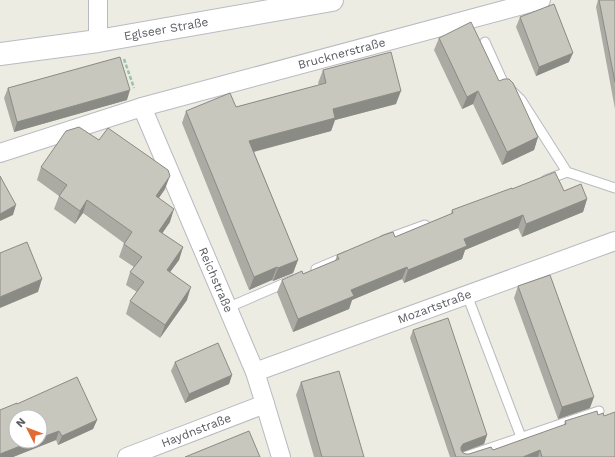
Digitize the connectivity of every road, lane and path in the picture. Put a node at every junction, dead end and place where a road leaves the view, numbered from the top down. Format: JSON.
{"nodes":[{"id":1,"x":98,"y":0,"type":"edge"},
{"id":2,"x":332,"y":0,"type":"edge"},
{"id":3,"x":541,"y":0,"type":"edge"},
{"id":4,"x":98,"y":41,"type":"junction"},
{"id":5,"x":485,"y":42,"type":"dead end"},
{"id":6,"x":0,"y":54,"type":"edge"},
{"id":7,"x":123,"y":54,"type":"dead end"},
{"id":8,"x":139,"y":99,"type":"junction"},
{"id":9,"x":0,"y":153,"type":"edge"},
{"id":10,"x":567,"y":172,"type":"junction"},
{"id":11,"x":537,"y":184,"type":"edge"},
{"id":12,"x":615,"y":188,"type":"edge"},
{"id":13,"x":432,"y":222,"type":"edge"},
{"id":14,"x":615,"y":241,"type":"edge"},
{"id":15,"x":373,"y":244,"type":"edge"},
{"id":16,"x":358,"y":250,"type":"edge"},
{"id":17,"x":467,"y":295,"type":"junction"},
{"id":18,"x":227,"y":308,"type":"junction"},
{"id":19,"x":255,"y":372,"type":"junction"},
{"id":20,"x":265,"y":404,"type":"junction"},
{"id":21,"x":599,"y":410,"type":"dead end"},
{"id":22,"x":521,"y":437,"type":"junction"},
{"id":23,"x":127,"y":457,"type":"edge"},
{"id":24,"x":280,"y":457,"type":"edge"},
{"id":25,"x":464,"y":457,"type":"edge"}],
"edges":[{"from":1,"to":4,"type":"street"},
{"from":2,"to":4,"type":"street","name":"Eglseer Straße"},
{"from":3,"to":8,"type":"street","name":"Brucknerstraße"},
{"from":4,"to":6,"type":"street","name":"Eglseer Straße"},
{"from":5,"to":10,"type":"lane"},
{"from":7,"to":8,"type":"path"},
{"from":8,"to":9,"type":"street","name":"Brucknerstraße"},
{"from":8,"to":18,"type":"street","name":"Reichstraße"},
{"from":10,"to":11,"type":"lane"},
{"from":10,"to":12,"type":"lane"},
{"from":13,"to":15,"type":"lane"},
{"from":14,"to":17,"type":"street","name":"Mozartstraße"},
{"from":16,"to":18,"type":"lane"},
{"from":17,"to":19,"type":"street","name":"Mozartstraße"},
{"from":17,"to":22,"type":"lane"},
{"from":18,"to":19,"type":"street","name":"Reichstraße"},
{"from":19,"to":20,"type":"street","name":"Reichstraße"},
{"from":20,"to":23,"type":"street","name":"Haydnstraße"},
{"from":20,"to":24,"type":"street","name":"Reichstraße"},
{"from":21,"to":22,"type":"lane"},
{"from":22,"to":25,"type":"lane"}]}
